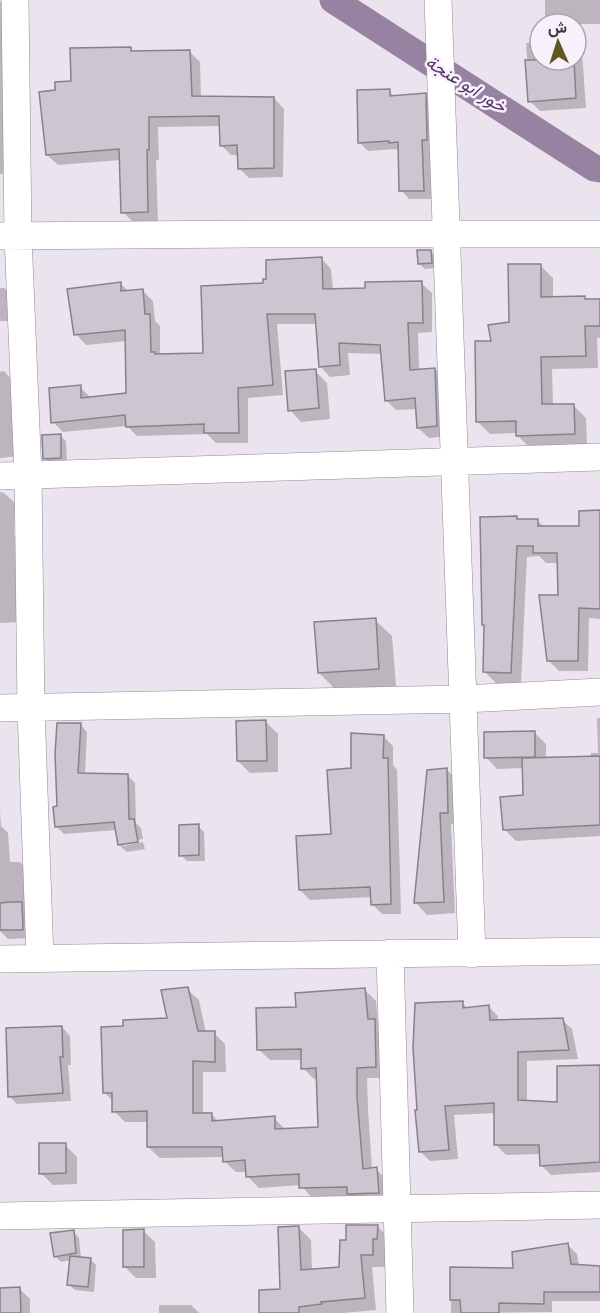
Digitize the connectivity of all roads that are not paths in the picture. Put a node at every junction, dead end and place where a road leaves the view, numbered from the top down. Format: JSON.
{"nodes":[{"id":1,"x":15,"y":0,"type":"edge"},
{"id":2,"x":438,"y":0,"type":"edge"},
{"id":3,"x":446,"y":234,"type":"junction"},
{"id":4,"x":600,"y":234,"type":"edge"},
{"id":5,"x":9,"y":236,"type":"edge"},
{"id":6,"x":600,"y":457,"type":"edge"},
{"id":7,"x":454,"y":462,"type":"junction"},
{"id":8,"x":0,"y":476,"type":"edge"},
{"id":9,"x":28,"y":476,"type":"junction"},
{"id":10,"x":600,"y":692,"type":"edge"},
{"id":11,"x":464,"y":699,"type":"junction"},
{"id":12,"x":0,"y":708,"type":"edge"},
{"id":13,"x":31,"y":708,"type":"junction"},
{"id":14,"x":600,"y":951,"type":"edge"},
{"id":15,"x":390,"y":953,"type":"junction"},
{"id":16,"x":472,"y":954,"type":"junction"},
{"id":17,"x":40,"y":958,"type":"junction"},
{"id":18,"x":0,"y":959,"type":"edge"},
{"id":19,"x":600,"y":1205,"type":"edge"},
{"id":20,"x":396,"y":1209,"type":"junction"},
{"id":21,"x":0,"y":1216,"type":"edge"},
{"id":22,"x":399,"y":1313,"type":"edge"}],
"edges":[{"from":1,"to":5,"type":"street"},
{"from":2,"to":3,"type":"street"},
{"from":3,"to":4,"type":"street"},
{"from":3,"to":5,"type":"street"},
{"from":3,"to":7,"type":"street"},
{"from":5,"to":9,"type":"street"},
{"from":6,"to":7,"type":"street"},
{"from":7,"to":9,"type":"street"},
{"from":7,"to":11,"type":"street"},
{"from":8,"to":9,"type":"street"},
{"from":9,"to":13,"type":"street"},
{"from":10,"to":11,"type":"street"},
{"from":11,"to":13,"type":"street"},
{"from":11,"to":16,"type":"street"},
{"from":12,"to":13,"type":"street"},
{"from":13,"to":17,"type":"street"},
{"from":14,"to":16,"type":"street"},
{"from":15,"to":16,"type":"street"},
{"from":15,"to":17,"type":"street"},
{"from":15,"to":20,"type":"street"},
{"from":17,"to":18,"type":"street"},
{"from":19,"to":20,"type":"street"},
{"from":20,"to":21,"type":"street"},
{"from":20,"to":22,"type":"street"}]}
